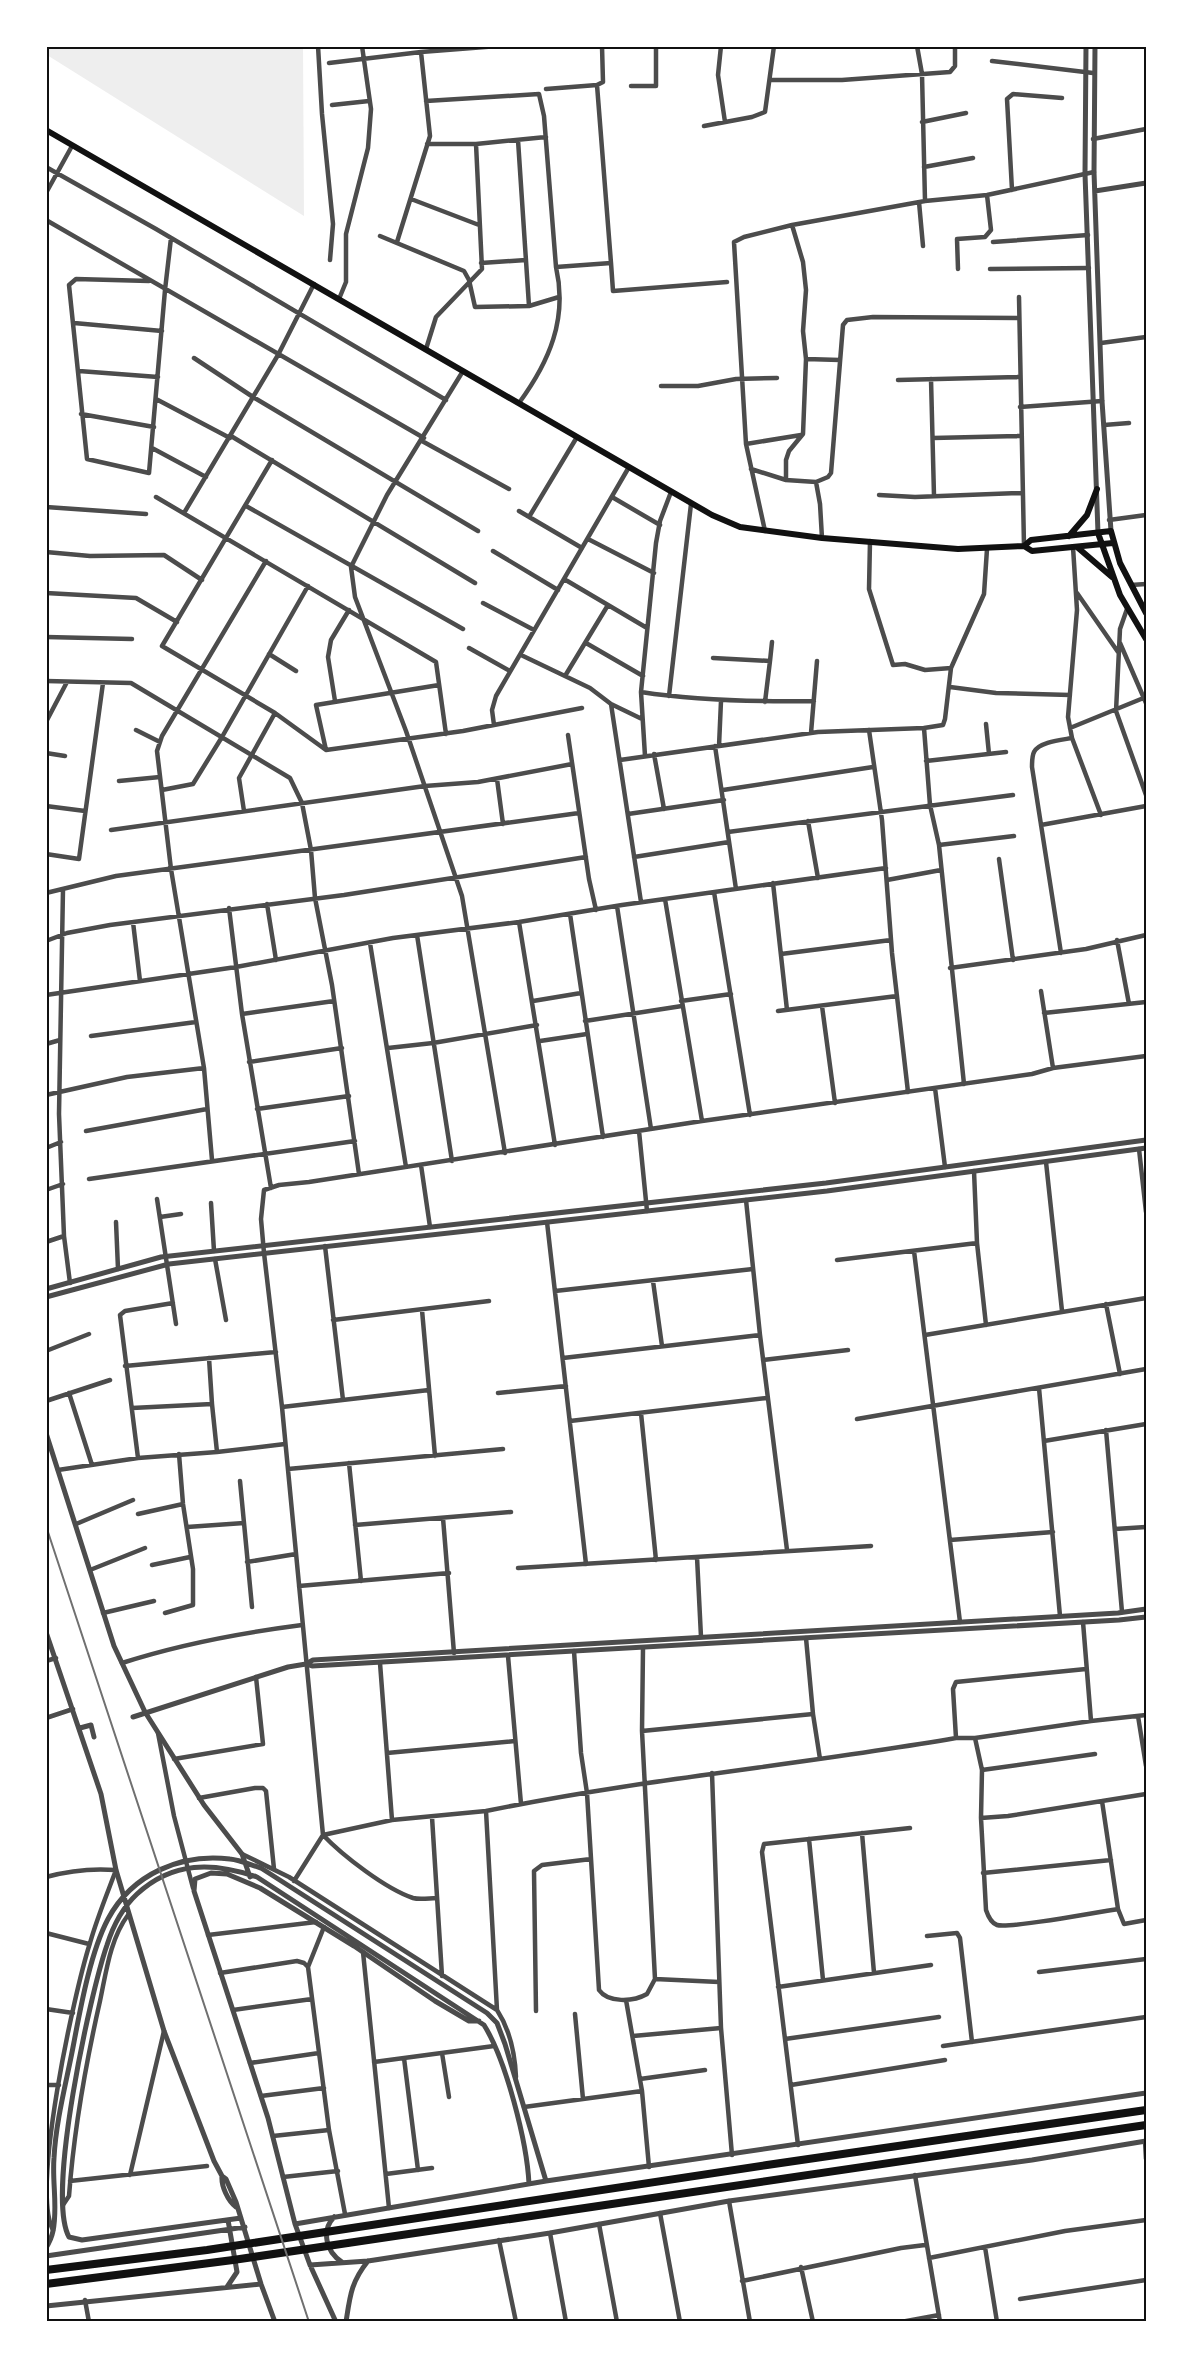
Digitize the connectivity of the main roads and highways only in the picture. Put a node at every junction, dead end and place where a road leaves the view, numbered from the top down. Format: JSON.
{"nodes":[{"id":1,"x":46,"y":130,"type":"edge"},
{"id":2,"x":1097,"y":489,"type":"road end"},
{"id":3,"x":1098,"y":533,"type":"junction"},
{"id":4,"x":1069,"y":537,"type":"junction"},
{"id":5,"x":1113,"y":543,"type":"junction"},
{"id":6,"x":1100,"y":545,"type":"junction"},
{"id":7,"x":1024,"y":546,"type":"junction"},
{"id":8,"x":1075,"y":547,"type":"junction"},
{"id":9,"x":1113,"y":577,"type":"junction"},
{"id":10,"x":1146,"y":613,"type":"edge"},
{"id":11,"x":1146,"y":639,"type":"edge"},
{"id":12,"x":1146,"y":2110,"type":"edge"},
{"id":13,"x":1146,"y":2125,"type":"edge"},
{"id":14,"x":46,"y":2270,"type":"edge"},
{"id":15,"x":46,"y":2284,"type":"edge"}],
"edges":[{"from":1,"to":7,"type":"main road"},
{"from":2,"to":4,"type":"main road"},
{"from":3,"to":4,"type":"main road"},
{"from":3,"to":5,"type":"main road"},
{"from":3,"to":6,"type":"main road"},
{"from":4,"to":7,"type":"main road"},
{"from":5,"to":6,"type":"main road"},
{"from":5,"to":10,"type":"main road"},
{"from":6,"to":8,"type":"main road"},
{"from":6,"to":9,"type":"main road"},
{"from":7,"to":8,"type":"main road"},
{"from":8,"to":9,"type":"main road"},
{"from":9,"to":11,"type":"main road"},
{"from":12,"to":14,"type":"highway"},
{"from":13,"to":15,"type":"highway"}]}
